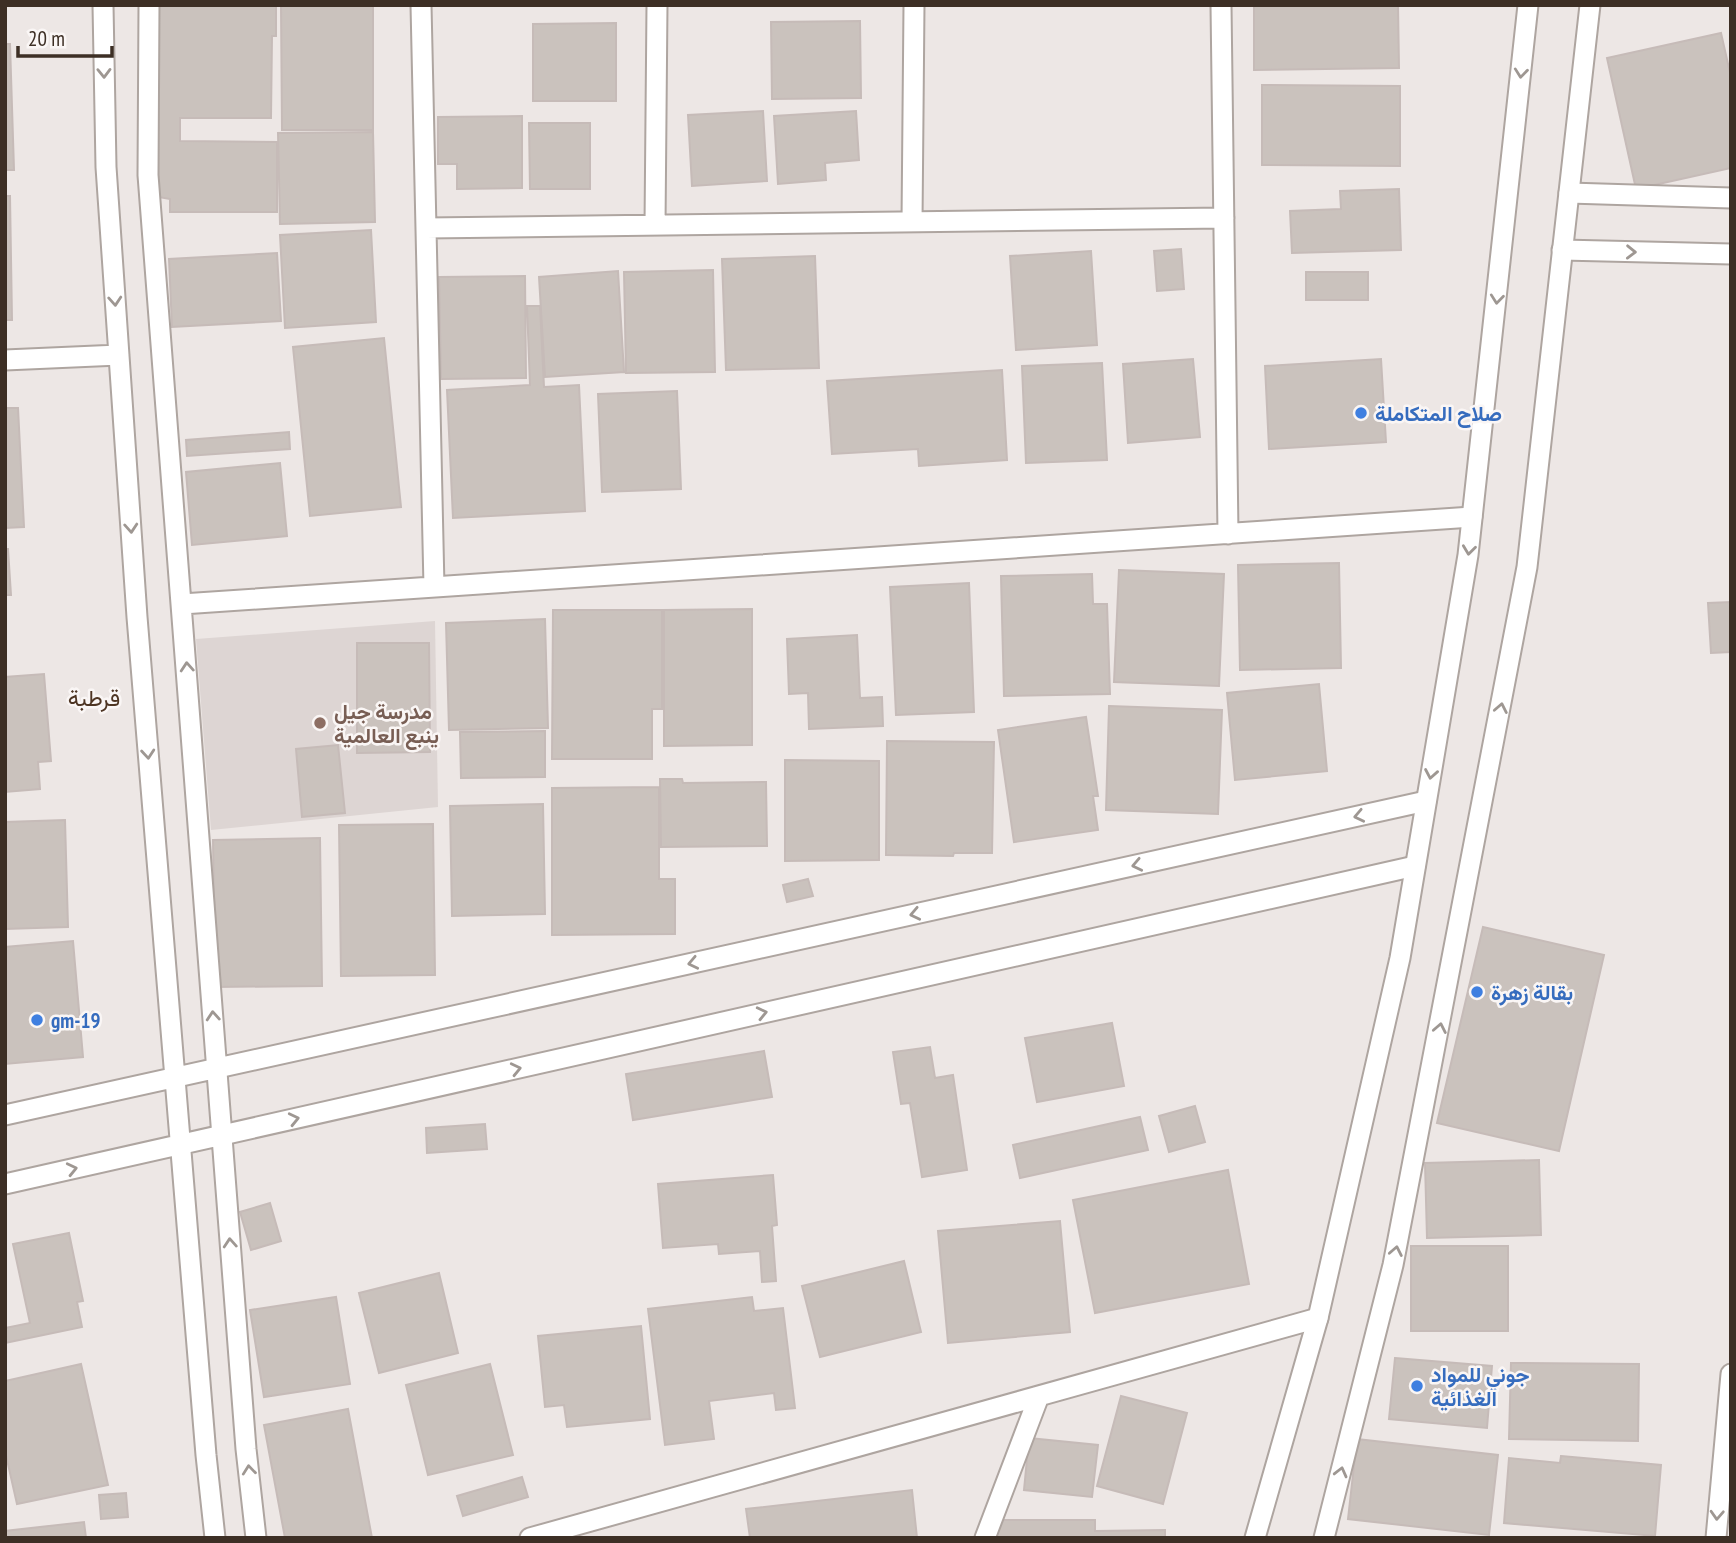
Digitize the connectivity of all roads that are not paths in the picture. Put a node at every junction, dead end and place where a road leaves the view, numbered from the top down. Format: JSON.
{"nodes":[{"id":1,"x":103,"y":5,"type":"edge"},
{"id":2,"x":149,"y":5,"type":"edge"},
{"id":3,"x":421,"y":5,"type":"edge"},
{"id":4,"x":657,"y":5,"type":"edge"},
{"id":5,"x":914,"y":5,"type":"edge"},
{"id":6,"x":1221,"y":5,"type":"edge"},
{"id":7,"x":1528,"y":5,"type":"edge"},
{"id":8,"x":1590,"y":5,"type":"edge"},
{"id":9,"x":1569,"y":193,"type":"junction"},
{"id":10,"x":1731,"y":198,"type":"edge"},
{"id":11,"x":1224,"y":218,"type":"junction"},
{"id":12,"x":912,"y":222,"type":"junction"},
{"id":13,"x":655,"y":225,"type":"junction"},
{"id":14,"x":426,"y":228,"type":"junction"},
{"id":15,"x":1562,"y":250,"type":"junction"},
{"id":16,"x":1731,"y":254,"type":"edge"},
{"id":17,"x":119,"y":355,"type":"junction"},
{"id":18,"x":5,"y":360,"type":"edge"},
{"id":19,"x":1472,"y":517,"type":"junction"},
{"id":20,"x":1228,"y":534,"type":"junction"},
{"id":21,"x":434,"y":587,"type":"junction"},
{"id":22,"x":181,"y":604,"type":"junction"},
{"id":23,"x":1426,"y":802,"type":"junction"},
{"id":24,"x":1415,"y":866,"type":"junction"},
{"id":25,"x":217,"y":1068,"type":"junction"},
{"id":26,"x":175,"y":1077,"type":"junction"},
{"id":27,"x":5,"y":1115,"type":"edge"},
{"id":28,"x":222,"y":1135,"type":"junction"},
{"id":29,"x":181,"y":1144,"type":"junction"},
{"id":30,"x":5,"y":1184,"type":"edge"},
{"id":31,"x":1318,"y":1318,"type":"junction"},
{"id":32,"x":1731,"y":1374,"type":"edge"},
{"id":33,"x":1039,"y":1396,"type":"junction"},
{"id":34,"x":568,"y":1533,"type":"edge"},
{"id":35,"x":215,"y":1538,"type":"edge"},
{"id":36,"x":256,"y":1538,"type":"edge"},
{"id":37,"x":530,"y":1538,"type":"edge"},
{"id":38,"x":985,"y":1538,"type":"edge"},
{"id":39,"x":1255,"y":1538,"type":"edge"},
{"id":40,"x":1325,"y":1538,"type":"edge"},
{"id":41,"x":1716,"y":1538,"type":"edge"}],
"edges":[{"from":1,"to":17,"type":"street","one_way":true},
{"from":2,"to":22,"type":"street"},
{"from":3,"to":14,"type":"street"},
{"from":4,"to":13,"type":"street"},
{"from":5,"to":12,"type":"street"},
{"from":6,"to":11,"type":"street"},
{"from":7,"to":19,"type":"street","one_way":true},
{"from":8,"to":9,"type":"street"},
{"from":9,"to":10,"type":"street"},
{"from":9,"to":15,"type":"street"},
{"from":11,"to":12,"type":"street"},
{"from":11,"to":20,"type":"street"},
{"from":12,"to":13,"type":"street"},
{"from":13,"to":14,"type":"street"},
{"from":14,"to":21,"type":"street"},
{"from":15,"to":16,"type":"street","one_way":true},
{"from":40,"to":15,"type":"street","one_way":true},
{"from":17,"to":18,"type":"street"},
{"from":17,"to":26,"type":"street","one_way":true},
{"from":19,"to":20,"type":"street"},
{"from":19,"to":23,"type":"street","one_way":true},
{"from":20,"to":21,"type":"street"},
{"from":21,"to":22,"type":"street"},
{"from":25,"to":22,"type":"street","one_way":true},
{"from":23,"to":24,"type":"street"},
{"from":23,"to":25,"type":"street","one_way":true},
{"from":28,"to":24,"type":"street","one_way":true},
{"from":24,"to":31,"type":"street"},
{"from":25,"to":26,"type":"street"},
{"from":25,"to":28,"type":"street"},
{"from":26,"to":27,"type":"street"},
{"from":26,"to":29,"type":"street"},
{"from":28,"to":29,"type":"street"},
{"from":36,"to":28,"type":"street","one_way":true},
{"from":30,"to":29,"type":"street","one_way":true},
{"from":29,"to":35,"type":"street"},
{"from":31,"to":33,"type":"street"},
{"from":31,"to":39,"type":"street"},
{"from":32,"to":41,"type":"street","one_way":true},
{"from":33,"to":34,"type":"street"},
{"from":33,"to":38,"type":"street"},
{"from":34,"to":37,"type":"street"}]}
